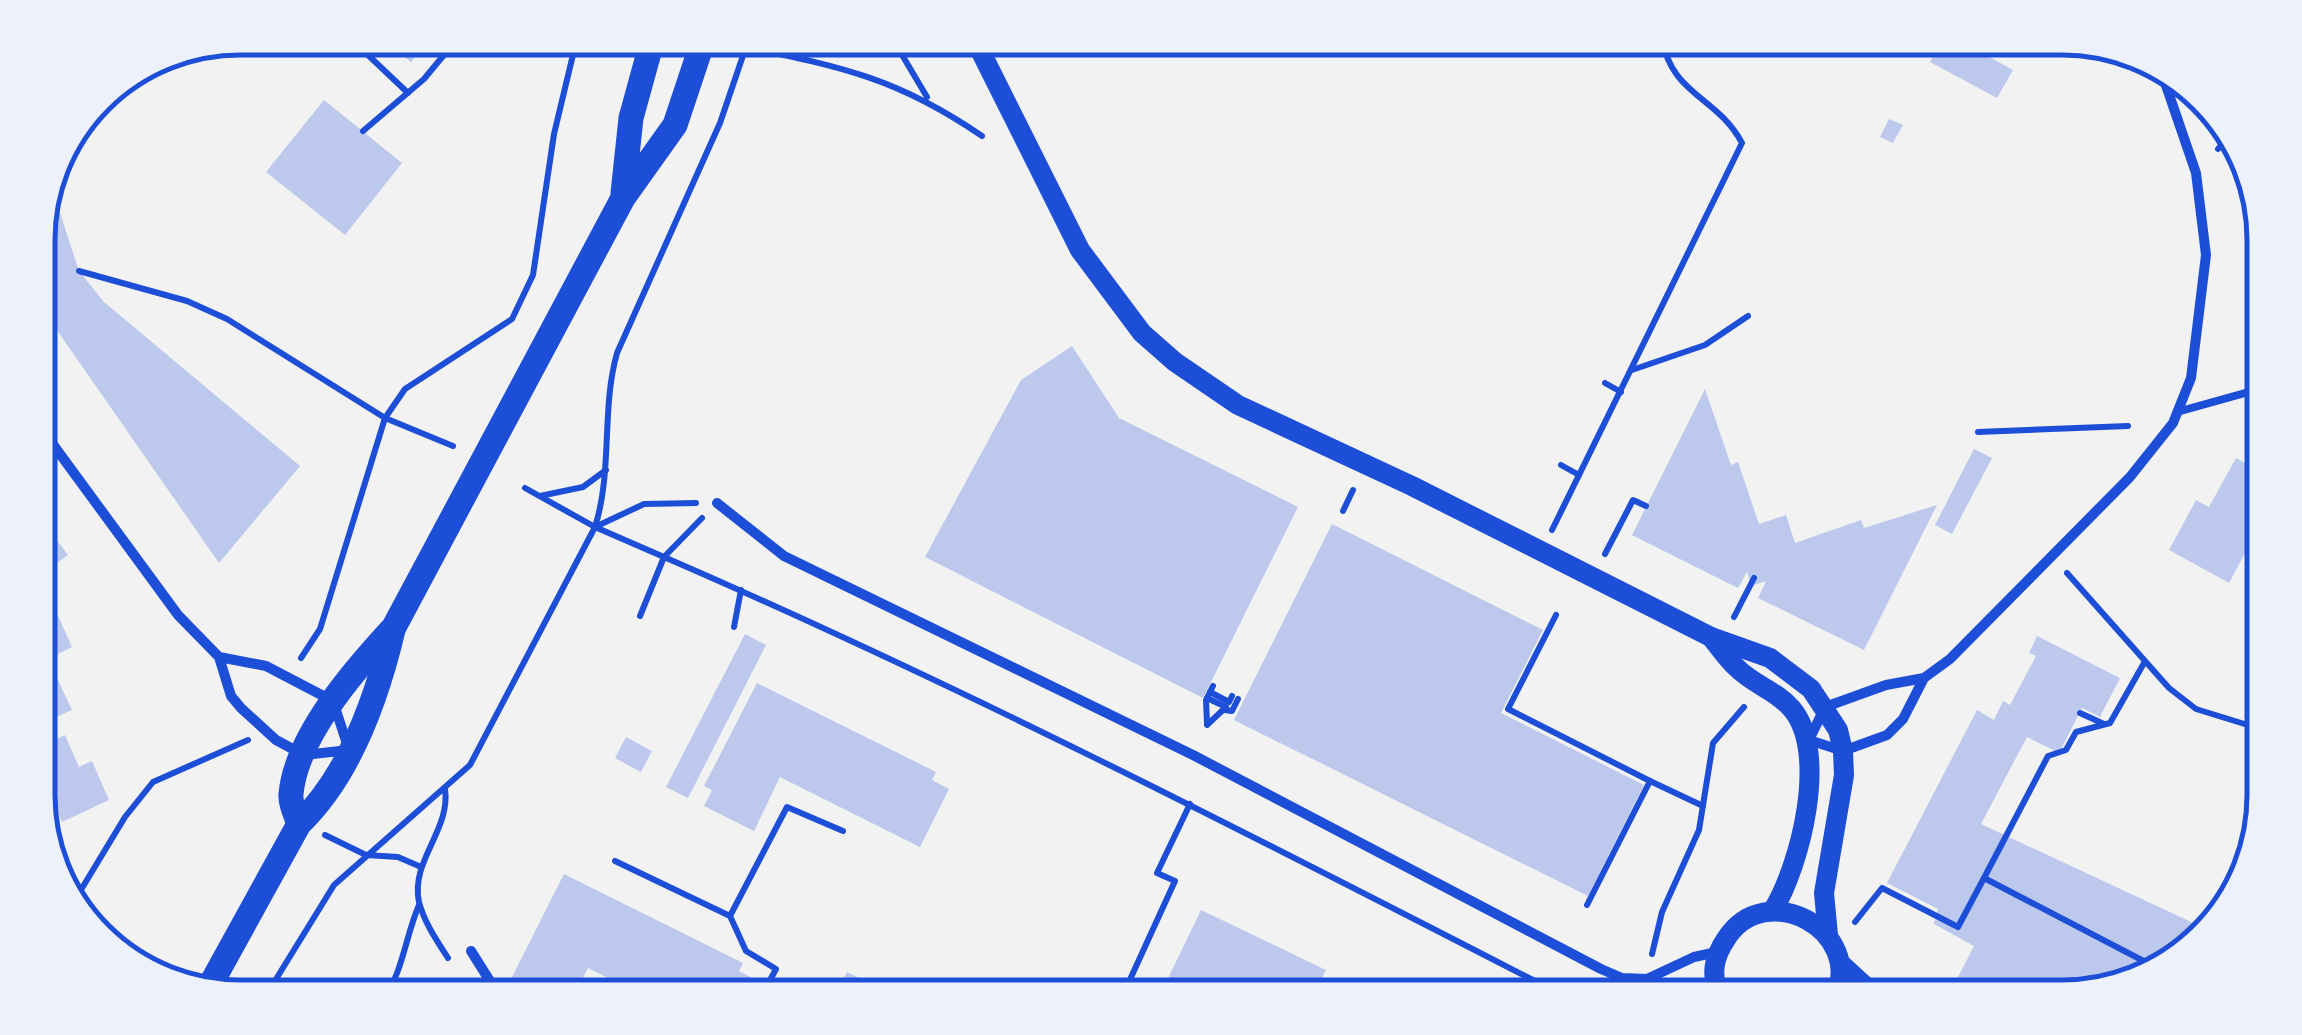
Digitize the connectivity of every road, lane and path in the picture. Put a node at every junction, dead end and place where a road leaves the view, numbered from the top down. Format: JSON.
{"nodes":[{"id":1,"x":368,"y":55,"type":"edge"},
{"id":2,"x":442,"y":55,"type":"edge"},
{"id":3,"x":574,"y":55,"type":"edge"},
{"id":4,"x":649,"y":55,"type":"edge"},
{"id":5,"x":698,"y":55,"type":"edge"},
{"id":6,"x":743,"y":55,"type":"edge"},
{"id":7,"x":779,"y":55,"type":"edge"},
{"id":8,"x":902,"y":55,"type":"edge"},
{"id":9,"x":982,"y":55,"type":"edge"},
{"id":10,"x":1666,"y":55,"type":"edge"},
{"id":11,"x":2167,"y":88,"type":"edge"},
{"id":12,"x":408,"y":92,"type":"junction"},
{"id":13,"x":928,"y":99,"type":"junction"},
{"id":14,"x":363,"y":131,"type":"dead end"},
{"id":15,"x":982,"y":136,"type":"dead end"},
{"id":16,"x":2221,"y":146,"type":"edge"},
{"id":17,"x":2218,"y":150,"type":"dead end"},
{"id":18,"x":623,"y":198,"type":"junction"},
{"id":19,"x":78,"y":271,"type":"dead end"},
{"id":20,"x":1748,"y":316,"type":"dead end"},
{"id":21,"x":1632,"y":370,"type":"junction"},
{"id":22,"x":1604,"y":383,"type":"dead end"},
{"id":23,"x":1621,"y":392,"type":"junction"},
{"id":24,"x":2247,"y":392,"type":"edge"},
{"id":25,"x":2177,"y":412,"type":"junction"},
{"id":26,"x":385,"y":418,"type":"junction"},
{"id":27,"x":2128,"y":426,"type":"dead end"},
{"id":28,"x":1978,"y":432,"type":"dead end"},
{"id":29,"x":453,"y":446,"type":"dead end"},
{"id":30,"x":55,"y":447,"type":"edge"},
{"id":31,"x":1560,"y":466,"type":"dead end"},
{"id":32,"x":606,"y":470,"type":"junction"},
{"id":33,"x":1579,"y":475,"type":"junction"},
{"id":34,"x":525,"y":488,"type":"dead end"},
{"id":35,"x":1354,"y":488,"type":"dead end"},
{"id":36,"x":539,"y":496,"type":"junction"},
{"id":37,"x":717,"y":503,"type":"junction"},
{"id":38,"x":1646,"y":506,"type":"dead end"},
{"id":39,"x":1343,"y":511,"type":"dead end"},
{"id":40,"x":595,"y":527,"type":"junction"},
{"id":41,"x":1540,"y":554,"type":"junction"},
{"id":42,"x":1605,"y":554,"type":"dead end"},
{"id":43,"x":664,"y":557,"type":"junction"},
{"id":44,"x":2051,"y":560,"type":"junction"},
{"id":45,"x":1754,"y":578,"type":"dead end"},
{"id":46,"x":741,"y":590,"type":"junction"},
{"id":47,"x":1556,"y":615,"type":"dead end"},
{"id":48,"x":640,"y":616,"type":"dead end"},
{"id":49,"x":1734,"y":618,"type":"dead end"},
{"id":50,"x":394,"y":627,"type":"junction"},
{"id":51,"x":734,"y":627,"type":"dead end"},
{"id":52,"x":1711,"y":637,"type":"junction"},
{"id":53,"x":219,"y":657,"type":"junction"},
{"id":54,"x":2144,"y":663,"type":"junction"},
{"id":55,"x":290,"y":678,"type":"junction"},
{"id":56,"x":1924,"y":678,"type":"junction"},
{"id":57,"x":1210,"y":692,"type":"junction"},
{"id":58,"x":333,"y":701,"type":"junction"},
{"id":59,"x":1744,"y":708,"type":"dead end"},
{"id":60,"x":1825,"y":708,"type":"junction"},
{"id":61,"x":1224,"y":710,"type":"junction"},
{"id":62,"x":2080,"y":713,"type":"dead end"},
{"id":63,"x":259,"y":725,"type":"junction"},
{"id":64,"x":2105,"y":725,"type":"junction"},
{"id":65,"x":2247,"y":725,"type":"edge"},
{"id":66,"x":1809,"y":740,"type":"junction"},
{"id":67,"x":349,"y":750,"type":"junction"},
{"id":68,"x":1844,"y":751,"type":"junction"},
{"id":69,"x":304,"y":755,"type":"junction"},
{"id":70,"x":1650,"y":781,"type":"junction"},
{"id":71,"x":444,"y":788,"type":"junction"},
{"id":72,"x":1190,"y":804,"type":"junction"},
{"id":73,"x":1703,"y":806,"type":"junction"},
{"id":74,"x":299,"y":824,"type":"junction"},
{"id":75,"x":843,"y":831,"type":"dead end"},
{"id":76,"x":366,"y":856,"type":"junction"},
{"id":77,"x":615,"y":861,"type":"dead end"},
{"id":78,"x":421,"y":868,"type":"junction"},
{"id":79,"x":1984,"y":878,"type":"junction"},
{"id":80,"x":81,"y":890,"type":"edge"},
{"id":81,"x":420,"y":904,"type":"junction"},
{"id":82,"x":1587,"y":905,"type":"dead end"},
{"id":83,"x":1772,"y":910,"type":"junction"},
{"id":84,"x":730,"y":916,"type":"junction"},
{"id":85,"x":1854,"y":923,"type":"dead end"},
{"id":86,"x":1828,"y":935,"type":"junction"},
{"id":87,"x":471,"y":951,"type":"dead end"},
{"id":88,"x":1717,"y":952,"type":"junction"},
{"id":89,"x":2145,"y":961,"type":"edge"},
{"id":90,"x":1840,"y":962,"type":"junction"},
{"id":91,"x":451,"y":963,"type":"dead end"},
{"id":92,"x":214,"y":978,"type":"edge"},
{"id":93,"x":276,"y":980,"type":"edge"},
{"id":94,"x":397,"y":980,"type":"edge"},
{"id":95,"x":489,"y":980,"type":"edge"},
{"id":96,"x":770,"y":980,"type":"edge"},
{"id":97,"x":1130,"y":980,"type":"edge"},
{"id":98,"x":1533,"y":980,"type":"edge"},
{"id":99,"x":1647,"y":980,"type":"junction"},
{"id":100,"x":1716,"y":980,"type":"edge"},
{"id":101,"x":1837,"y":980,"type":"edge"},
{"id":102,"x":1859,"y":980,"type":"edge"}],
"edges":[{"from":1,"to":12,"type":"path"},
{"from":2,"to":12,"type":"path"},
{"from":3,"to":26,"type":"path"},
{"from":4,"to":18,"type":"main road"},
{"from":5,"to":18,"type":"main road"},
{"from":6,"to":32,"type":"path"},
{"from":7,"to":13,"type":"path"},
{"from":8,"to":13,"type":"path"},
{"from":9,"to":41,"type":"main road"},
{"from":10,"to":21,"type":"path"},
{"from":11,"to":25,"type":"street"},
{"from":12,"to":14,"type":"path"},
{"from":13,"to":15,"type":"path"},
{"from":16,"to":17,"type":"path"},
{"from":18,"to":50,"type":"main road"},
{"from":19,"to":26,"type":"path"},
{"from":20,"to":21,"type":"path"},
{"from":21,"to":23,"type":"path"},
{"from":22,"to":23,"type":"path"},
{"from":23,"to":33,"type":"path"},
{"from":24,"to":25,"type":"lane"},
{"from":25,"to":44,"type":"street"},
{"from":26,"to":29,"type":"path"},
{"from":26,"to":55,"type":"path"},
{"from":27,"to":28,"type":"path"},
{"from":30,"to":53,"type":"street"},
{"from":31,"to":33,"type":"path"},
{"from":32,"to":36,"type":"path"},
{"from":32,"to":40,"type":"path"},
{"from":33,"to":41,"type":"path"},
{"from":34,"to":36,"type":"path"},
{"from":35,"to":39,"type":"path"},
{"from":36,"to":40,"type":"path"},
{"from":37,"to":40,"type":"path"},
{"from":37,"to":43,"type":"path"},
{"from":37,"to":99,"type":"street"},
{"from":38,"to":42,"type":"path"},
{"from":40,"to":43,"type":"path"},
{"from":40,"to":71,"type":"path"},
{"from":41,"to":52,"type":"main road"},
{"from":43,"to":46,"type":"path"},
{"from":43,"to":48,"type":"path"},
{"from":44,"to":54,"type":"path"},
{"from":44,"to":56,"type":"street"},
{"from":45,"to":49,"type":"path"},
{"from":46,"to":51,"type":"path"},
{"from":46,"to":72,"type":"path"},
{"from":47,"to":70,"type":"path"},
{"from":50,"to":58,"type":"main road"},
{"from":50,"to":67,"type":"main road"},
{"from":52,"to":60,"type":"main road"},
{"from":52,"to":66,"type":"main road"},
{"from":53,"to":55,"type":"street"},
{"from":53,"to":63,"type":"street"},
{"from":54,"to":64,"type":"path"},
{"from":54,"to":65,"type":"path"},
{"from":55,"to":58,"type":"street"},
{"from":56,"to":60,"type":"street"},
{"from":56,"to":68,"type":"street"},
{"from":57,"to":61,"type":"path"},
{"from":57,"to":61,"type":"path"},
{"from":57,"to":61,"type":"path"},
{"from":58,"to":67,"type":"street"},
{"from":58,"to":69,"type":"main road"},
{"from":59,"to":73,"type":"path"},
{"from":60,"to":66,"type":"street"},
{"from":60,"to":68,"type":"main road"},
{"from":62,"to":64,"type":"path"},
{"from":63,"to":69,"type":"street"},
{"from":63,"to":80,"type":"path"},
{"from":64,"to":79,"type":"path"},
{"from":66,"to":68,"type":"street"},
{"from":66,"to":83,"type":"main road"},
{"from":67,"to":69,"type":"street"},
{"from":67,"to":74,"type":"main road"},
{"from":68,"to":86,"type":"main road"},
{"from":69,"to":74,"type":"main road"},
{"from":70,"to":73,"type":"path"},
{"from":70,"to":82,"type":"path"},
{"from":71,"to":76,"type":"path"},
{"from":71,"to":78,"type":"path"},
{"from":72,"to":97,"type":"path"},
{"from":72,"to":98,"type":"path"},
{"from":73,"to":99,"type":"path"},
{"from":74,"to":76,"type":"path"},
{"from":74,"to":92,"type":"main road"},
{"from":75,"to":84,"type":"path"},
{"from":76,"to":78,"type":"path"},
{"from":76,"to":93,"type":"path"},
{"from":77,"to":84,"type":"path"},
{"from":78,"to":81,"type":"path"},
{"from":79,"to":85,"type":"path"},
{"from":79,"to":89,"type":"path"},
{"from":81,"to":91,"type":"path"},
{"from":81,"to":94,"type":"path"},
{"from":83,"to":86,"type":"main road"},
{"from":83,"to":88,"type":"main road"},
{"from":84,"to":96,"type":"path"},
{"from":86,"to":90,"type":"main road"},
{"from":87,"to":95,"type":"street"},
{"from":88,"to":99,"type":"street"},
{"from":88,"to":100,"type":"main road"},
{"from":90,"to":101,"type":"main road"},
{"from":90,"to":102,"type":"main road"}]}
